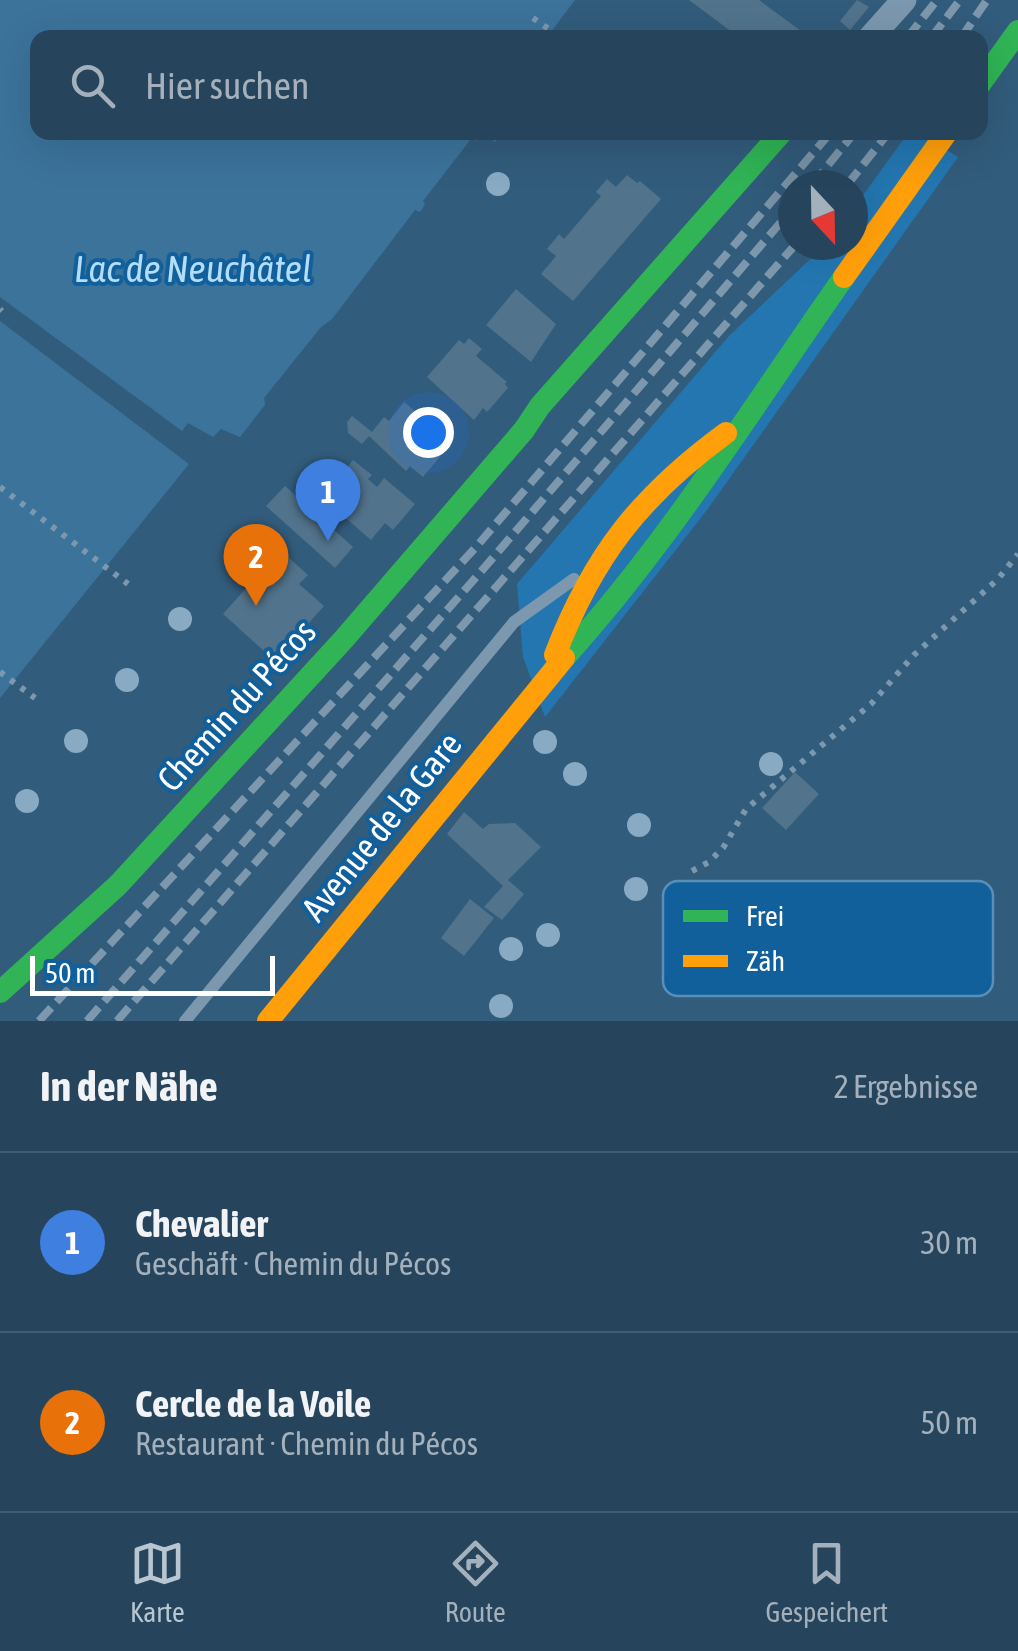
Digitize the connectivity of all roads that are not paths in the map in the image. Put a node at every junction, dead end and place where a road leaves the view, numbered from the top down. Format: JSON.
{"nodes":[{"id":1,"x":904,"y":0,"type":"edge"},
{"id":2,"x":877,"y":30,"type":"edge"},
{"id":3,"x":1018,"y":31,"type":"edge"},
{"id":4,"x":988,"y":73,"type":"edge"},
{"id":5,"x":775,"y":140,"type":"edge"},
{"id":6,"x":940,"y":140,"type":"edge"},
{"id":7,"x":742,"y":422,"type":"junction"},
{"id":8,"x":630,"y":549,"type":"junction"},
{"id":9,"x":593,"y":566,"type":"junction"},
{"id":10,"x":548,"y":675,"type":"junction"},
{"id":11,"x":0,"y":992,"type":"edge"},
{"id":12,"x":185,"y":1021,"type":"edge"},
{"id":13,"x":268,"y":1021,"type":"edge"}],
"edges":[{"from":1,"to":2,"type":"street"},
{"from":3,"to":4,"type":"main road"},
{"from":5,"to":11,"type":"main road","name":"Chemin du Pécos"},
{"from":6,"to":7,"type":"main road","name":"Avenue de la Gare"},
{"from":7,"to":8,"type":"main road","name":"Avenue de la Gare"},
{"from":7,"to":8,"type":"main road","name":"Avenue de la Gare"},
{"from":8,"to":9,"type":"main road","name":"Avenue de la Gare"},
{"from":8,"to":10,"type":"main road","name":"Avenue de la Gare"},
{"from":9,"to":10,"type":"main road","name":"Avenue de la Gare"},
{"from":9,"to":12,"type":"lane"},
{"from":10,"to":13,"type":"main road","name":"Avenue de la Gare"}]}
